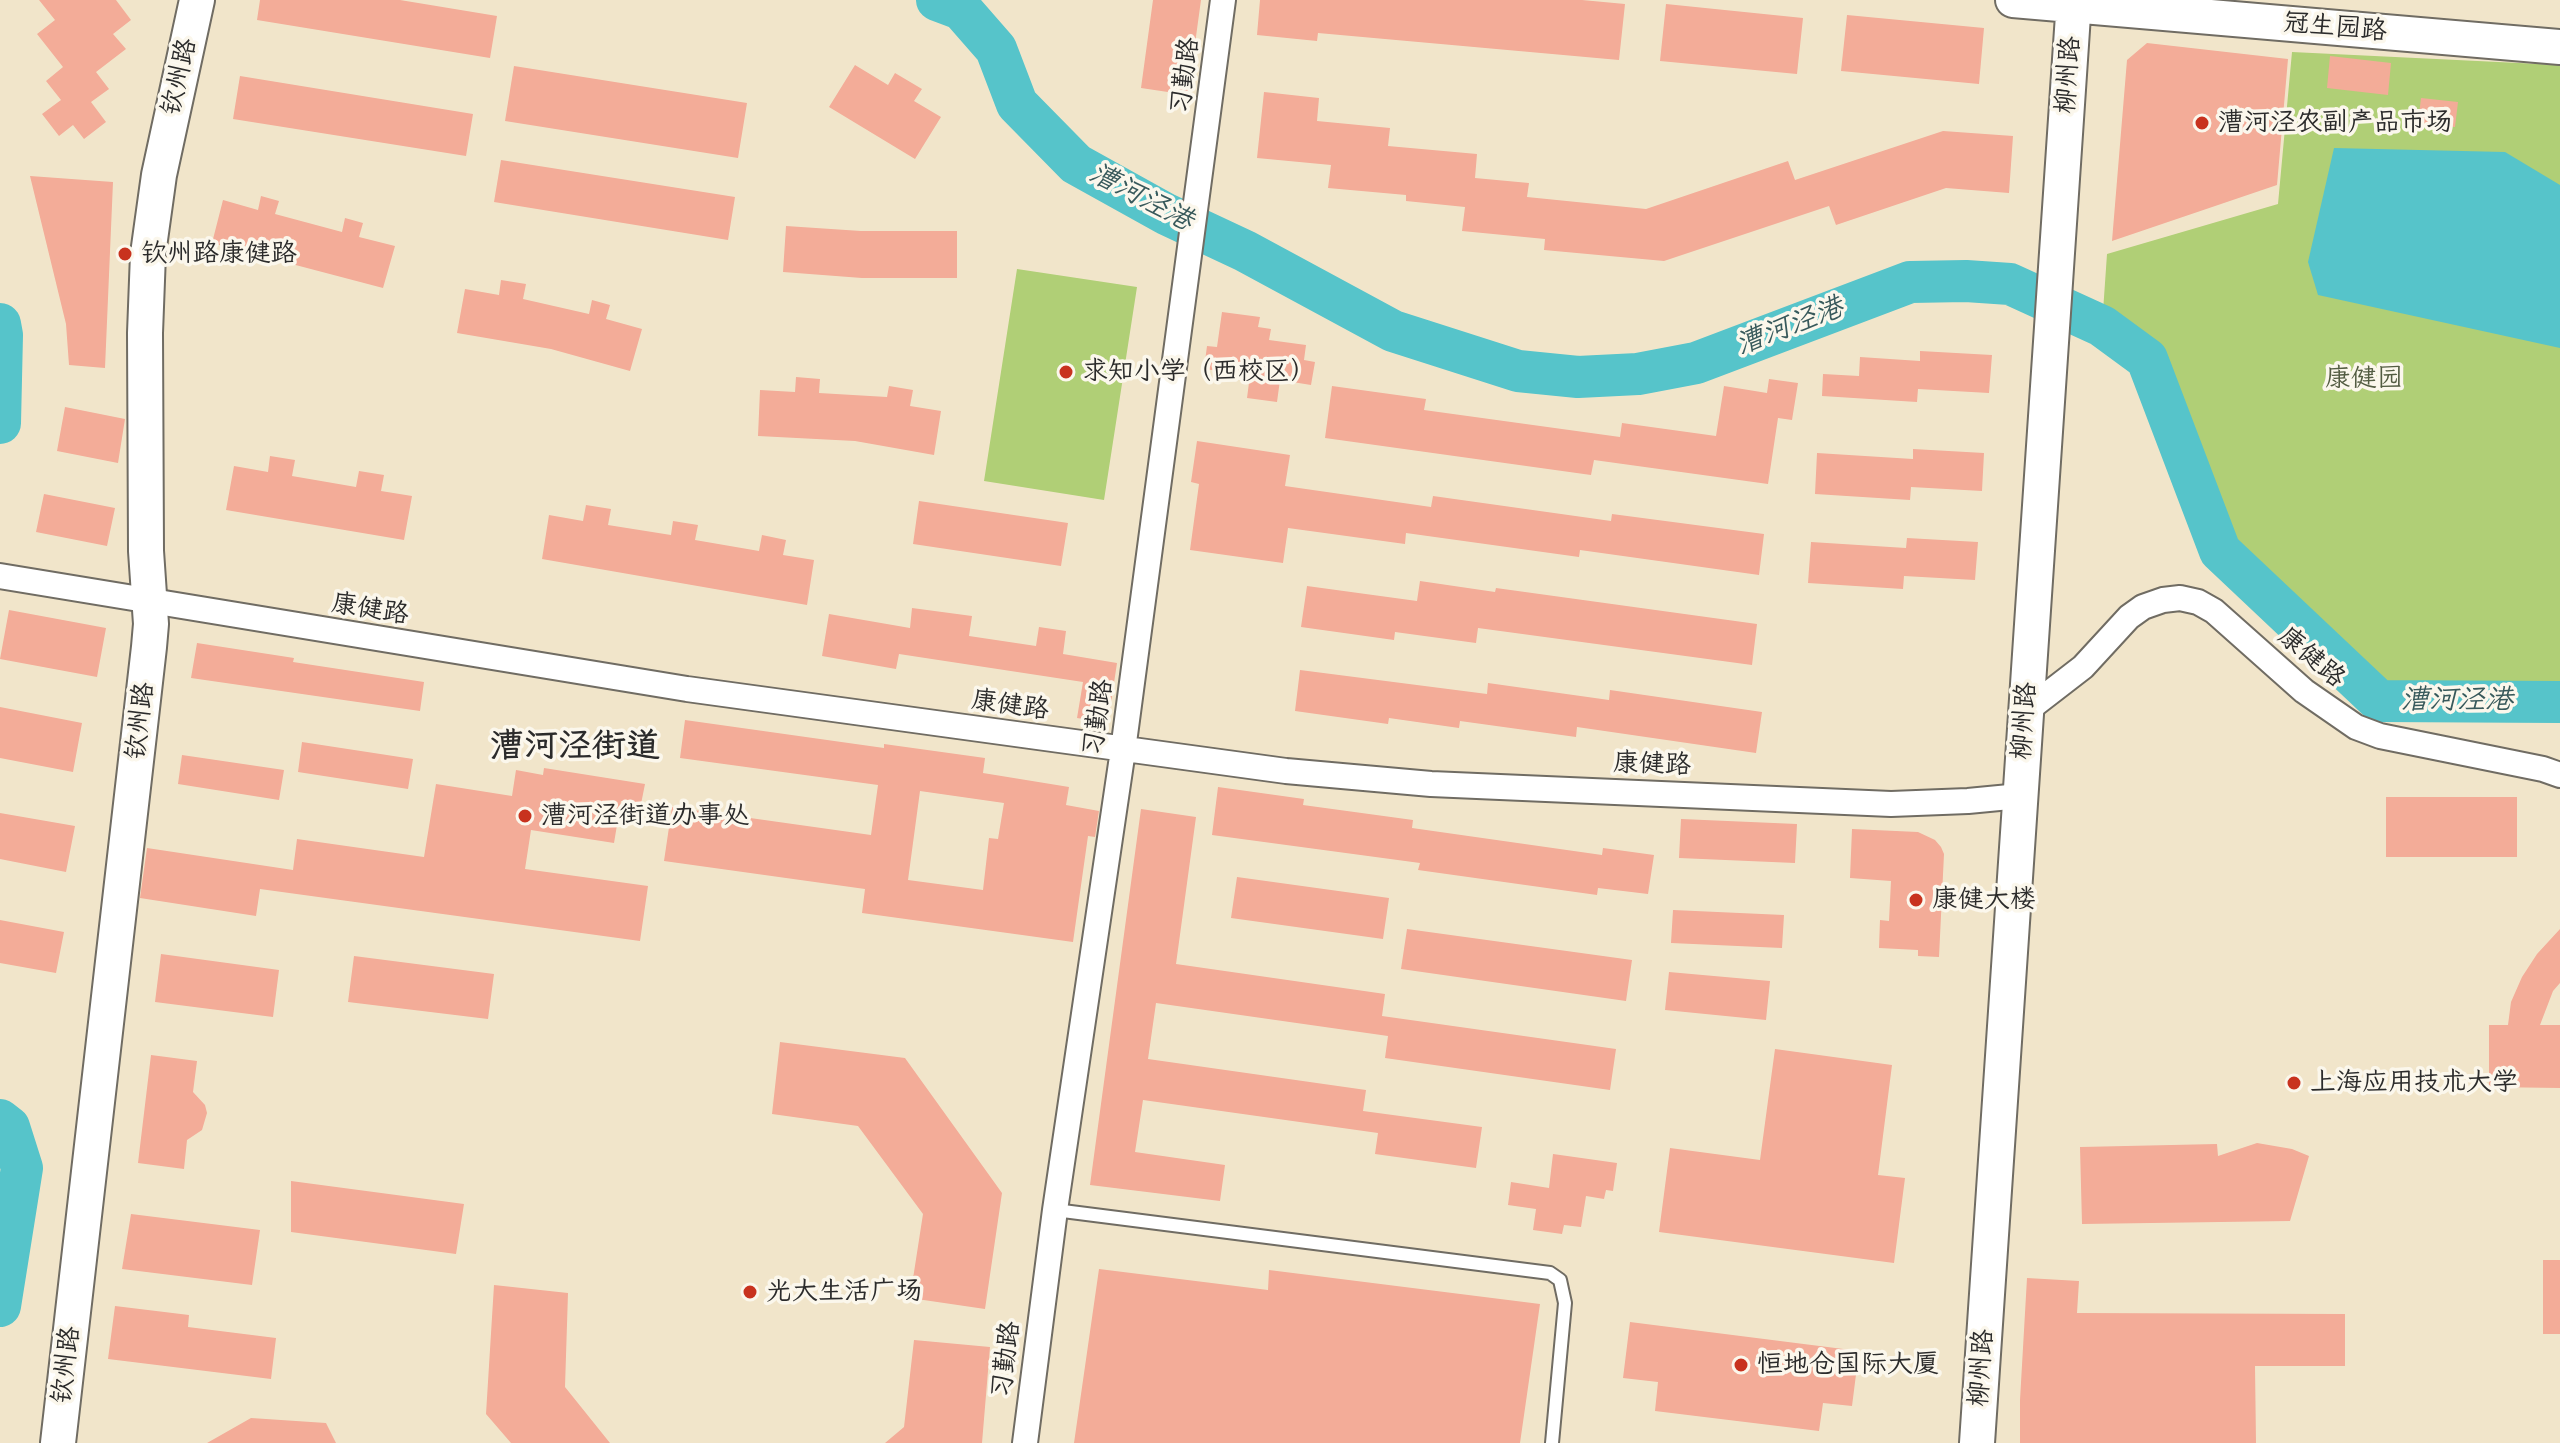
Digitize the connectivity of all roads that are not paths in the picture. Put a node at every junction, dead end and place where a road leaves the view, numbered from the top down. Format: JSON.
{"nodes":[{"id":1,"x":197,"y":0,"type":"edge"},
{"id":2,"x":1223,"y":0,"type":"edge"},
{"id":3,"x":2013,"y":0,"type":"edge"},
{"id":4,"x":2074,"y":3,"type":"edge"},
{"id":5,"x":2560,"y":47,"type":"edge"},
{"id":6,"x":0,"y":576,"type":"edge"},
{"id":7,"x":150,"y":602,"type":"junction"},
{"id":8,"x":2026,"y":711,"type":"junction"},
{"id":9,"x":1123,"y":750,"type":"junction"},
{"id":10,"x":2560,"y":775,"type":"edge"},
{"id":11,"x":2020,"y":796,"type":"junction"},
{"id":12,"x":1055,"y":1210,"type":"junction"},
{"id":13,"x":58,"y":1443,"type":"edge"},
{"id":14,"x":1025,"y":1443,"type":"edge"},
{"id":15,"x":1552,"y":1443,"type":"edge"},
{"id":16,"x":1977,"y":1443,"type":"edge"}],
"edges":[{"from":1,"to":7,"type":"street","name":"钦州路"},
{"from":2,"to":9,"type":"street","name":"习勤路"},
{"from":3,"to":4,"type":"street","name":"冠生园路"},
{"from":4,"to":5,"type":"street","name":"冠生园路"},
{"from":4,"to":8,"type":"street","name":"柳州路"},
{"from":6,"to":7,"type":"street","name":"康健路"},
{"from":7,"to":9,"type":"street","name":"康健路"},
{"from":7,"to":13,"type":"street","name":"钦州路"},
{"from":8,"to":10,"type":"street","name":"康健路"},
{"from":8,"to":11,"type":"street","name":"柳州路"},
{"from":9,"to":11,"type":"street","name":"康健路"},
{"from":9,"to":12,"type":"street","name":"习勤路"},
{"from":11,"to":16,"type":"street","name":"柳州路"},
{"from":12,"to":14,"type":"street","name":"习勤路"},
{"from":12,"to":15,"type":"lane"}]}
